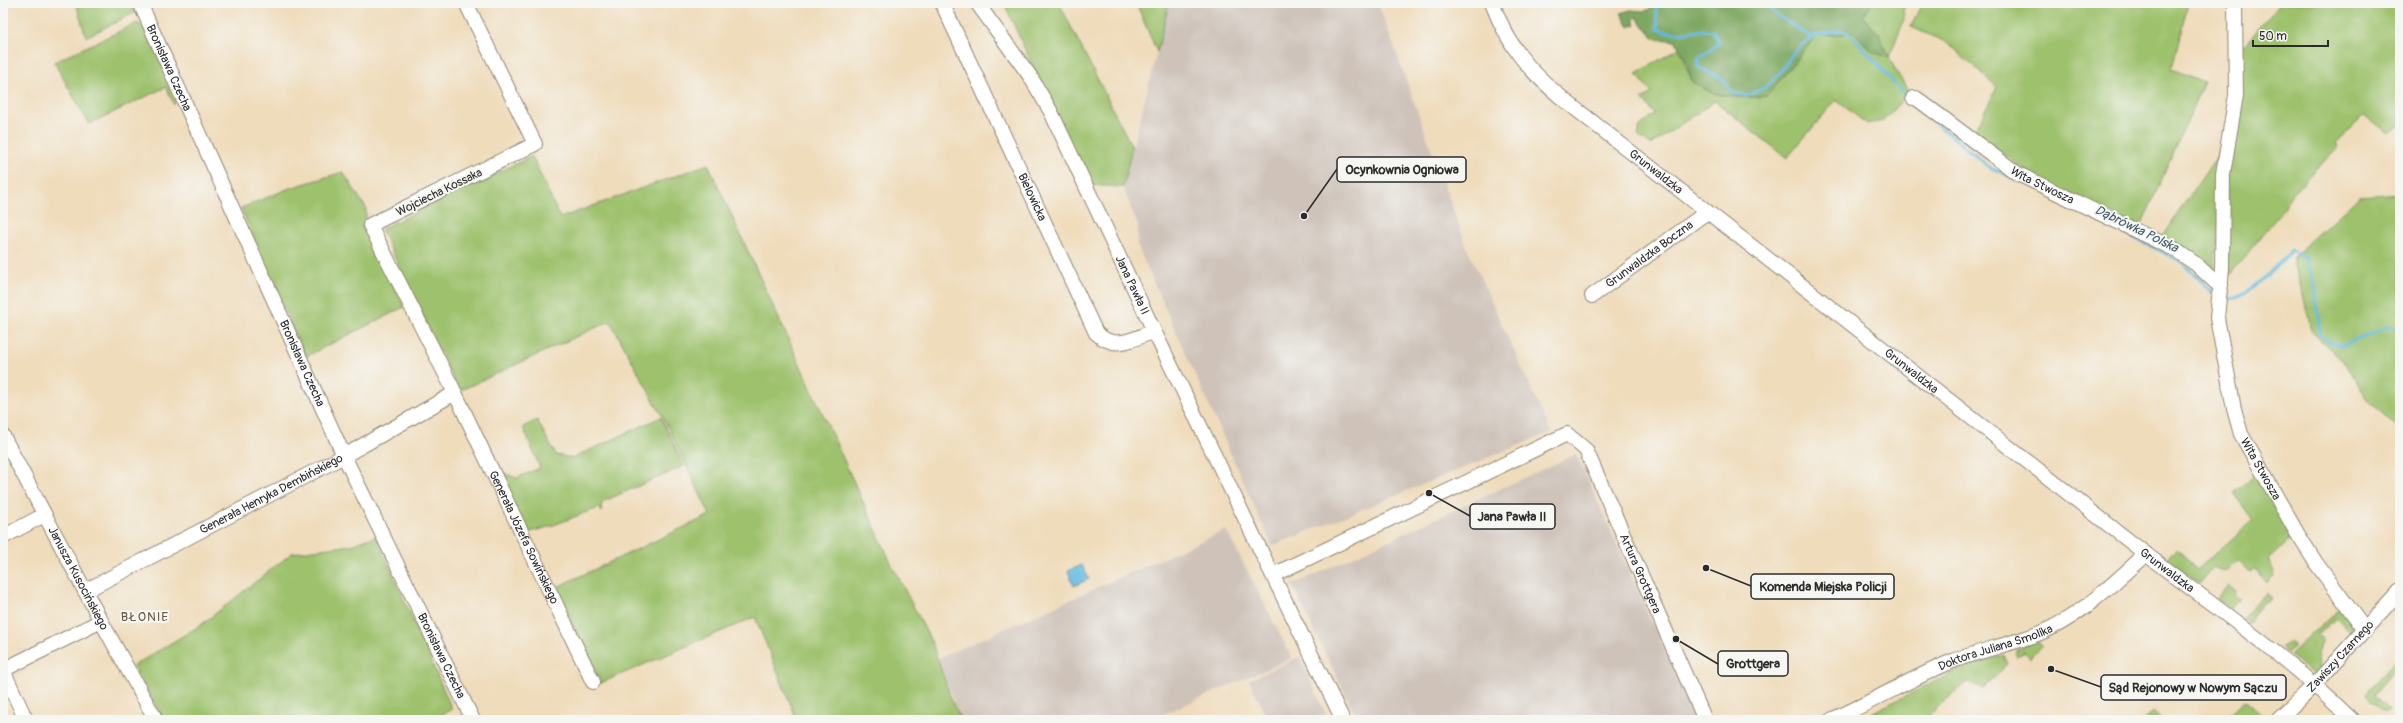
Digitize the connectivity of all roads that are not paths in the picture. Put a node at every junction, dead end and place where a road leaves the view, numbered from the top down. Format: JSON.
{"nodes":[{"id":1,"x":140,"y":3,"type":"edge"},
{"id":2,"x":466,"y":3,"type":"edge"},
{"id":3,"x":942,"y":3,"type":"edge"},
{"id":4,"x":977,"y":3,"type":"edge"},
{"id":5,"x":1492,"y":3,"type":"edge"},
{"id":6,"x":2235,"y":3,"type":"edge"},
{"id":7,"x":1913,"y":98,"type":"dead end"},
{"id":8,"x":1707,"y":212,"type":"junction"},
{"id":9,"x":2220,"y":293,"type":"junction"},
{"id":10,"x":1592,"y":296,"type":"dead end"},
{"id":11,"x":1154,"y":331,"type":"junction"},
{"id":12,"x":455,"y":393,"type":"junction"},
{"id":13,"x":3,"y":436,"type":"edge"},
{"id":14,"x":344,"y":456,"type":"junction"},
{"id":15,"x":44,"y":515,"type":"junction"},
{"id":16,"x":3,"y":537,"type":"edge"},
{"id":17,"x":2146,"y":554,"type":"junction"},
{"id":18,"x":1274,"y":575,"type":"junction"},
{"id":19,"x":85,"y":591,"type":"junction"},
{"id":20,"x":2400,"y":591,"type":"edge"},
{"id":21,"x":101,"y":622,"type":"junction"},
{"id":22,"x":2365,"y":630,"type":"junction"},
{"id":23,"x":593,"y":682,"type":"dead end"},
{"id":24,"x":2315,"y":684,"type":"junction"},
{"id":25,"x":26,"y":720,"type":"edge"},
{"id":26,"x":156,"y":720,"type":"edge"},
{"id":27,"x":473,"y":720,"type":"edge"},
{"id":28,"x":1343,"y":720,"type":"edge"},
{"id":29,"x":1705,"y":720,"type":"edge"},
{"id":30,"x":1831,"y":720,"type":"edge"},
{"id":31,"x":2278,"y":720,"type":"edge"},
{"id":32,"x":2352,"y":720,"type":"edge"}],
"edges":[{"from":1,"to":14,"type":"street","name":"Bronisława Czecha"},
{"from":2,"to":12,"type":"street","name":"Wojciecha Kossaka"},
{"from":3,"to":11,"type":"street","name":"Bielowicka"},
{"from":4,"to":11,"type":"street","name":"Jana Pawła II"},
{"from":5,"to":8,"type":"street","name":"Grunwaldzka"},
{"from":6,"to":9,"type":"street","name":"Wita Stwosza"},
{"from":7,"to":9,"type":"street","name":"Wita Stwosza"},
{"from":8,"to":10,"type":"street","name":"Grunwaldzka Boczna"},
{"from":8,"to":17,"type":"street","name":"Grunwaldzka"},
{"from":9,"to":22,"type":"street","name":"Wita Stwosza"},
{"from":11,"to":18,"type":"street","name":"Jana Pawła II"},
{"from":12,"to":14,"type":"street","name":"Generała Henryka Dembińskiego"},
{"from":12,"to":23,"type":"street","name":"Generała Józefa Sowińskiego"},
{"from":13,"to":15,"type":"street","name":"Janusza Kusocińskiego"},
{"from":14,"to":19,"type":"street","name":"Generała Henryka Dembińskiego"},
{"from":14,"to":27,"type":"street","name":"Bronisława Czecha"},
{"from":15,"to":16,"type":"street"},
{"from":15,"to":19,"type":"street","name":"Janusza Kusocińskiego"},
{"from":17,"to":24,"type":"street","name":"Grunwaldzka"},
{"from":17,"to":30,"type":"street","name":"Doktora Juliana Smolika"},
{"from":18,"to":28,"type":"street","name":"Jana Pawła II"},
{"from":18,"to":29,"type":"street","name":"Artura Grottgera"},
{"from":19,"to":21,"type":"street","name":"Janusza Kusocińskiego"},
{"from":20,"to":22,"type":"street","name":"Zawiszy Czarnego"},
{"from":21,"to":25,"type":"street"},
{"from":21,"to":26,"type":"street","name":"Janusza Kusocińskiego"},
{"from":22,"to":24,"type":"street","name":"Zawiszy Czarnego"},
{"from":24,"to":31,"type":"street","name":"Zawiszy Czarnego"},
{"from":24,"to":32,"type":"street","name":"Grunwaldzka"}]}
